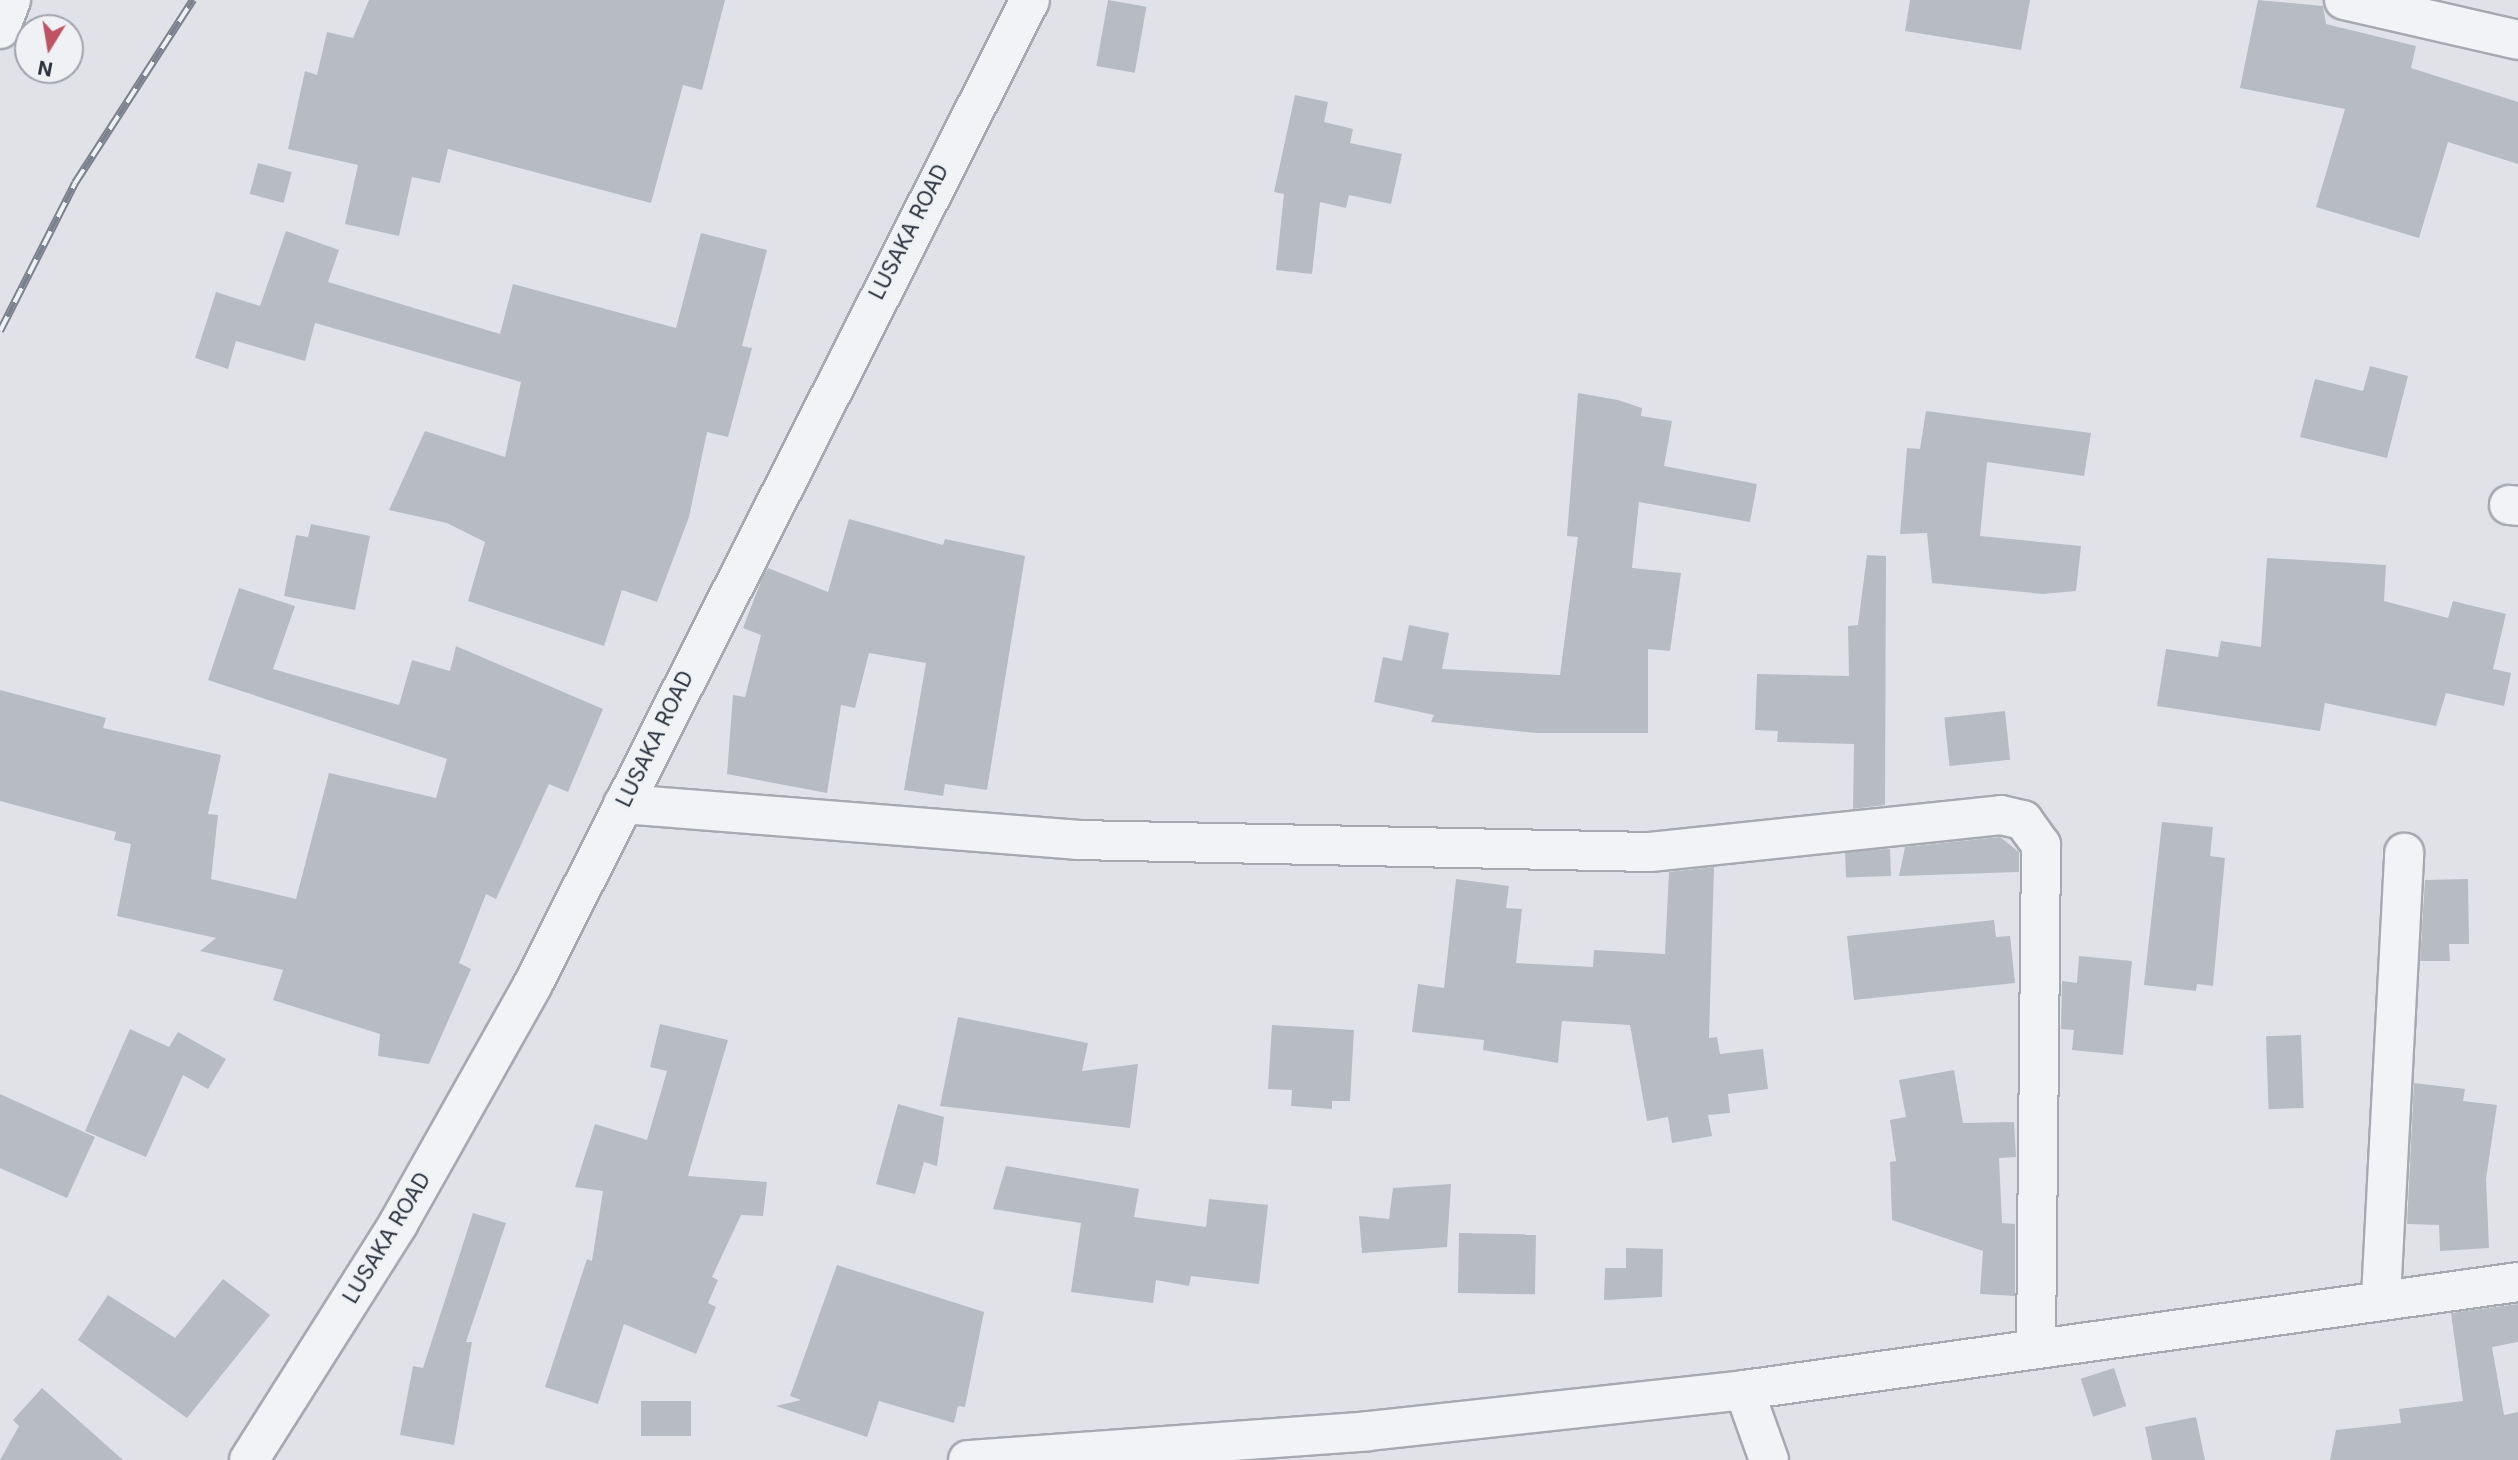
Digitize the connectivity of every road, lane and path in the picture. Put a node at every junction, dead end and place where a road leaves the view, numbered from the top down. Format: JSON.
{"nodes":[{"id":1,"x":11,"y":0,"type":"edge"},
{"id":2,"x":1030,"y":0,"type":"edge"},
{"id":3,"x":2344,"y":0,"type":"edge"},
{"id":4,"x":0,"y":29,"type":"edge"},
{"id":5,"x":2518,"y":40,"type":"edge"},
{"id":6,"x":623,"y":804,"type":"junction"},
{"id":7,"x":2403,"y":853,"type":"dead end"},
{"id":8,"x":2518,"y":1282,"type":"edge"},
{"id":9,"x":2381,"y":1297,"type":"junction"},
{"id":10,"x":2036,"y":1347,"type":"junction"},
{"id":11,"x":1744,"y":1390,"type":"junction"},
{"id":12,"x":249,"y":1460,"type":"edge"},
{"id":13,"x":968,"y":1460,"type":"edge"},
{"id":14,"x":1769,"y":1460,"type":"edge"}],
"edges":[{"from":1,"to":4,"type":"street"},
{"from":2,"to":6,"type":"street","name":"LUSAKA ROAD"},
{"from":3,"to":5,"type":"street"},
{"from":6,"to":10,"type":"street"},
{"from":6,"to":12,"type":"street","name":"LUSAKA ROAD"},
{"from":7,"to":9,"type":"street"},
{"from":8,"to":9,"type":"street"},
{"from":9,"to":10,"type":"street"},
{"from":10,"to":11,"type":"street"},
{"from":11,"to":13,"type":"street"},
{"from":11,"to":14,"type":"street"}]}
